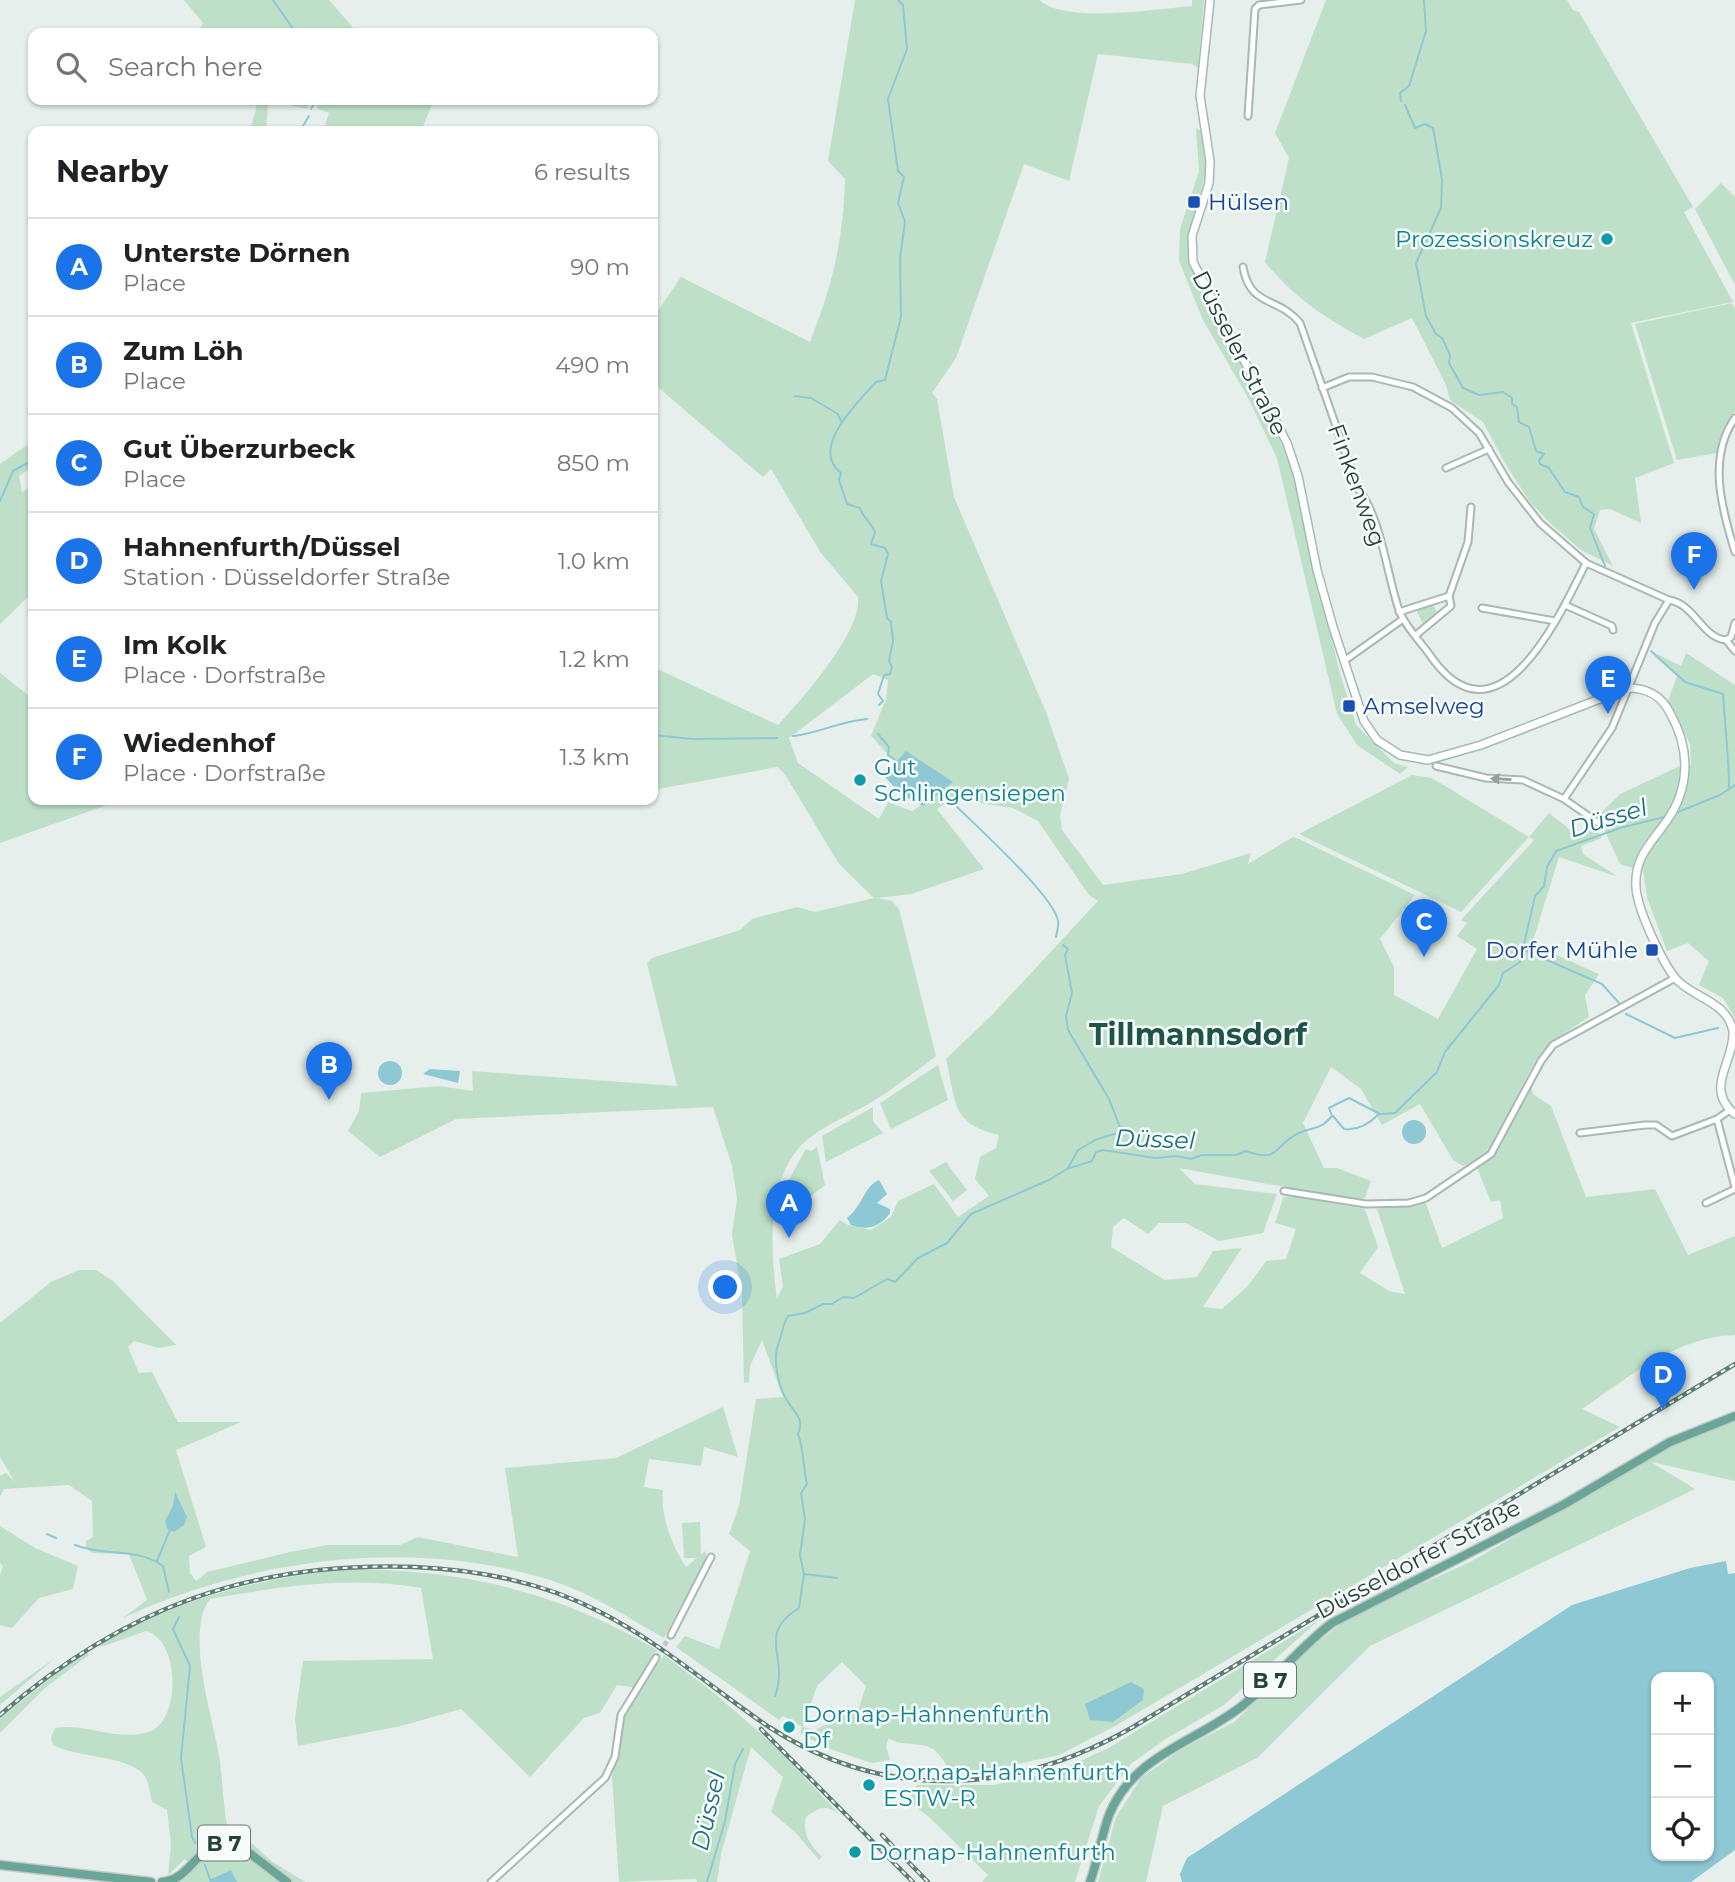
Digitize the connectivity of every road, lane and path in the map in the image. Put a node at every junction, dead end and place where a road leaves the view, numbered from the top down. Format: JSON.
{"nodes":[{"id":1,"x":1210,"y":0,"type":"edge"},
{"id":2,"x":1301,"y":0,"type":"edge"},
{"id":3,"x":1248,"y":116,"type":"dead end"},
{"id":4,"x":1243,"y":267,"type":"dead end"},
{"id":5,"x":1322,"y":388,"type":"junction"},
{"id":6,"x":1735,"y":418,"type":"edge"},
{"id":7,"x":1489,"y":449,"type":"junction"},
{"id":8,"x":1446,"y":468,"type":"dead end"},
{"id":9,"x":1471,"y":507,"type":"dead end"},
{"id":10,"x":1735,"y":552,"type":"edge"},
{"id":11,"x":1586,"y":563,"type":"junction"},
{"id":12,"x":1449,"y":596,"type":"junction"},
{"id":13,"x":1669,"y":600,"type":"junction"},
{"id":14,"x":1565,"y":605,"type":"junction"},
{"id":15,"x":1482,"y":608,"type":"dead end"},
{"id":16,"x":1399,"y":612,"type":"junction"},
{"id":17,"x":1403,"y":619,"type":"junction"},
{"id":18,"x":1555,"y":621,"type":"junction"},
{"id":19,"x":1735,"y":623,"type":"edge"},
{"id":20,"x":1613,"y":629,"type":"dead end"},
{"id":21,"x":1416,"y":635,"type":"junction"},
{"id":22,"x":1726,"y":640,"type":"junction"},
{"id":23,"x":1735,"y":650,"type":"edge"},
{"id":24,"x":1344,"y":661,"type":"junction"},
{"id":25,"x":1628,"y":688,"type":"junction"},
{"id":26,"x":1436,"y":766,"type":"dead end"},
{"id":27,"x":1564,"y":799,"type":"junction"},
{"id":28,"x":1600,"y":824,"type":"dead end"},
{"id":29,"x":1675,"y":978,"type":"junction"},
{"id":30,"x":1732,"y":1112,"type":"edge"},
{"id":31,"x":1717,"y":1119,"type":"junction"},
{"id":32,"x":1580,"y":1133,"type":"dead end"},
{"id":33,"x":1735,"y":1188,"type":"edge"},
{"id":34,"x":1284,"y":1191,"type":"dead end"},
{"id":35,"x":1706,"y":1203,"type":"dead end"},
{"id":36,"x":1735,"y":1416,"type":"edge"},
{"id":37,"x":711,"y":1557,"type":"dead end"},
{"id":38,"x":671,"y":1635,"type":"tunnel mouth"},
{"id":39,"x":656,"y":1658,"type":"tunnel mouth"},
{"id":40,"x":0,"y":1864,"type":"edge"},
{"id":41,"x":151,"y":1882,"type":"edge"},
{"id":42,"x":162,"y":1882,"type":"edge"},
{"id":43,"x":287,"y":1882,"type":"edge"},
{"id":44,"x":491,"y":1882,"type":"edge"},
{"id":45,"x":1090,"y":1882,"type":"edge"}],
"edges":[{"from":1,"to":24,"type":"main road","name":"Düsseler Straße"},
{"from":2,"to":3,"type":"street"},
{"from":4,"to":5,"type":"street","name":"Finkenweg"},
{"from":5,"to":7,"type":"street"},
{"from":5,"to":16,"type":"street","name":"Finkenweg"},
{"from":6,"to":10,"type":"street"},
{"from":7,"to":8,"type":"street"},
{"from":7,"to":11,"type":"street"},
{"from":9,"to":12,"type":"street"},
{"from":11,"to":13,"type":"street"},
{"from":11,"to":14,"type":"street","name":"Finkenweg"},
{"from":12,"to":16,"type":"street"},
{"from":12,"to":21,"type":"street"},
{"from":13,"to":22,"type":"street"},
{"from":13,"to":25,"type":"street"},
{"from":14,"to":18,"type":"street","name":"Finkenweg"},
{"from":14,"to":20,"type":"street"},
{"from":15,"to":18,"type":"street"},
{"from":16,"to":17,"type":"street","name":"Finkenweg"},
{"from":17,"to":21,"type":"street","name":"Finkenweg"},
{"from":17,"to":24,"type":"street"},
{"from":18,"to":21,"type":"street","name":"Finkenweg"},
{"from":19,"to":22,"type":"street"},
{"from":22,"to":23,"type":"street"},
{"from":24,"to":25,"type":"main road","name":"Düsseler Straße"},
{"from":25,"to":27,"type":"street"},
{"from":25,"to":29,"type":"main road"},
{"from":27,"to":26,"type":"street","one_way":true},
{"from":27,"to":28,"type":"street"},
{"from":29,"to":30,"type":"main road"},
{"from":29,"to":34,"type":"street"},
{"from":30,"to":31,"type":"street"},
{"from":31,"to":32,"type":"street"},
{"from":31,"to":33,"type":"street"},
{"from":33,"to":35,"type":"street"},
{"from":36,"to":45,"type":"main road","name":"Düsseldorfer Straße","number":"B 7"},
{"from":37,"to":38,"type":"street"},
{"from":39,"to":44,"type":"street"},
{"from":40,"to":41,"type":"main road"},
{"from":42,"to":43,"type":"main road","number":"B 7"}]}
